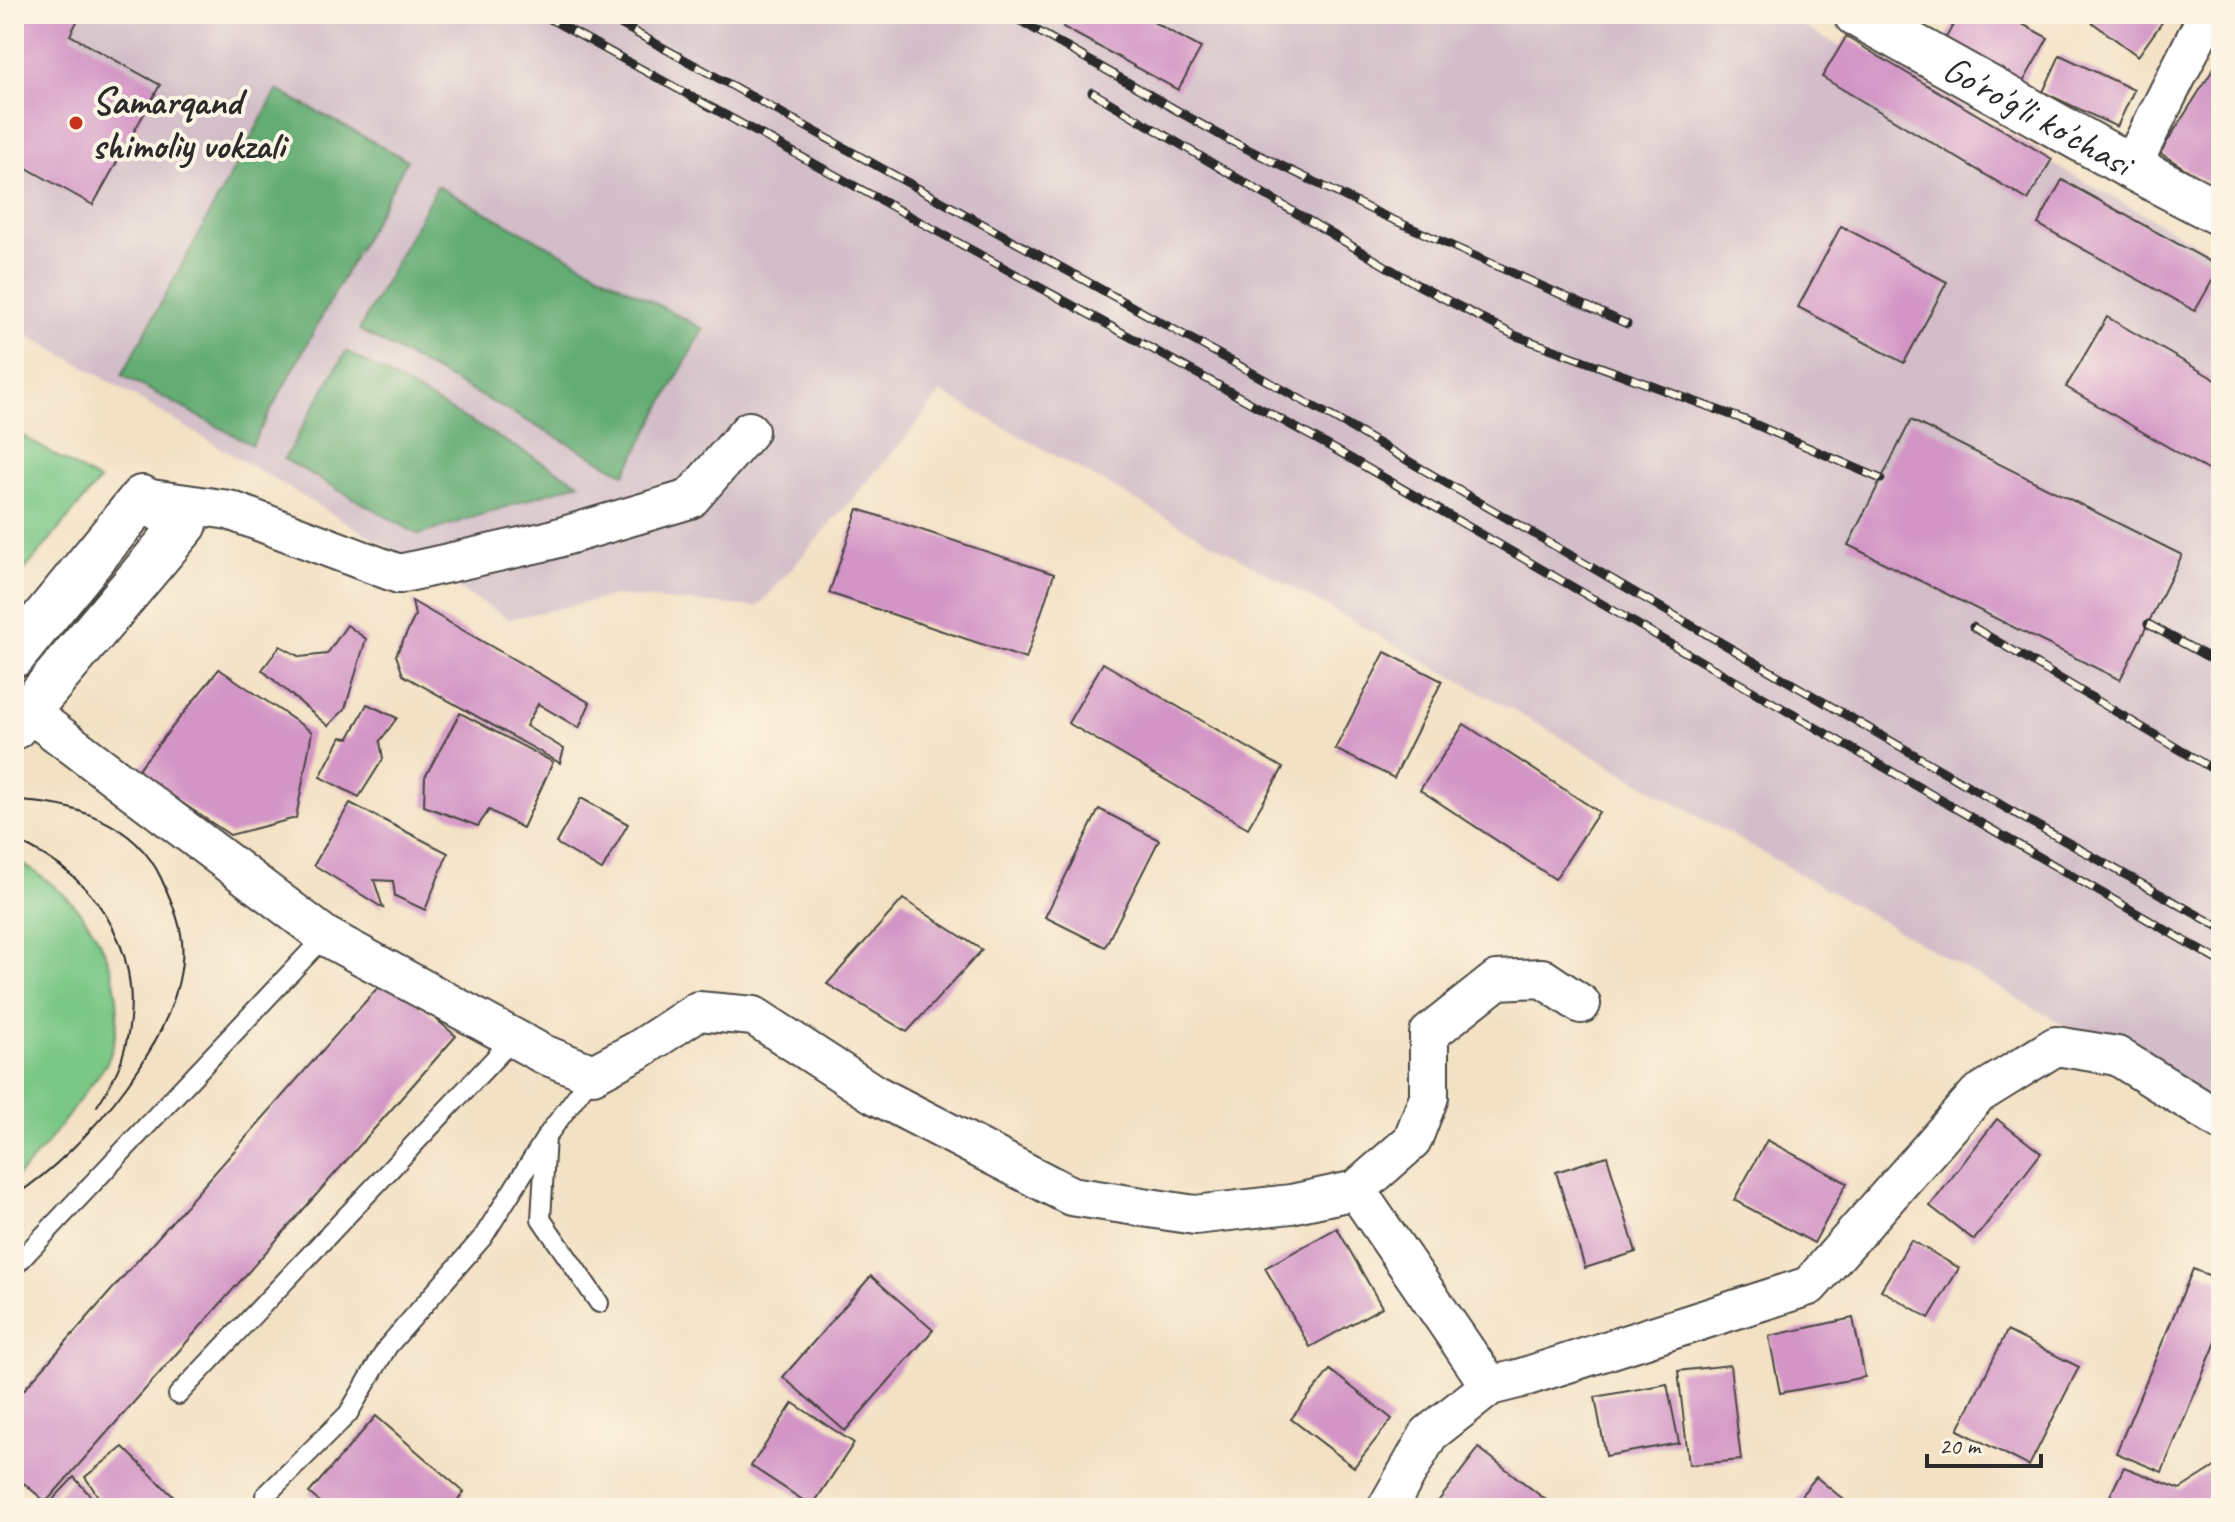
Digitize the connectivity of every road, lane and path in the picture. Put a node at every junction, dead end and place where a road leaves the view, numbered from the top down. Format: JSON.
{"nodes":[{"id":1,"x":1856,"y":14,"type":"edge"},
{"id":2,"x":2208,"y":14,"type":"edge"},
{"id":3,"x":2131,"y":167,"type":"junction"},
{"id":4,"x":2221,"y":214,"type":"edge"},
{"id":5,"x":749,"y":431,"type":"dead end"},
{"id":6,"x":142,"y":498,"type":"junction"},
{"id":7,"x":14,"y":655,"type":"edge"},
{"id":8,"x":18,"y":713,"type":"edge"},
{"id":9,"x":325,"y":936,"type":"junction"},
{"id":10,"x":1581,"y":1004,"type":"dead end"},
{"id":11,"x":514,"y":1038,"type":"junction"},
{"id":12,"x":593,"y":1074,"type":"junction"},
{"id":13,"x":2221,"y":1121,"type":"edge"},
{"id":14,"x":546,"y":1137,"type":"junction"},
{"id":15,"x":1356,"y":1190,"type":"junction"},
{"id":16,"x":14,"y":1267,"type":"edge"},
{"id":17,"x":599,"y":1303,"type":"dead end"},
{"id":18,"x":1490,"y":1386,"type":"junction"},
{"id":19,"x":178,"y":1395,"type":"dead end"},
{"id":20,"x":265,"y":1496,"type":"dead end"},
{"id":21,"x":1387,"y":1508,"type":"edge"}],
"edges":[{"from":1,"to":3,"type":"main road","name":"Go'ro'g'li ko'chasi"},
{"from":2,"to":3,"type":"street"},
{"from":3,"to":4,"type":"main road","name":"Go'ro'g'li ko'chasi"},
{"from":5,"to":6,"type":"street"},
{"from":6,"to":7,"type":"main road"},
{"from":6,"to":8,"type":"main road"},
{"from":8,"to":9,"type":"street"},
{"from":9,"to":11,"type":"street"},
{"from":9,"to":16,"type":"lane"},
{"from":10,"to":15,"type":"street"},
{"from":11,"to":12,"type":"street"},
{"from":11,"to":19,"type":"lane"},
{"from":12,"to":14,"type":"lane"},
{"from":12,"to":15,"type":"street"},
{"from":13,"to":18,"type":"street"},
{"from":14,"to":17,"type":"lane"},
{"from":14,"to":20,"type":"lane"},
{"from":15,"to":18,"type":"street"},
{"from":18,"to":21,"type":"street"}]}
